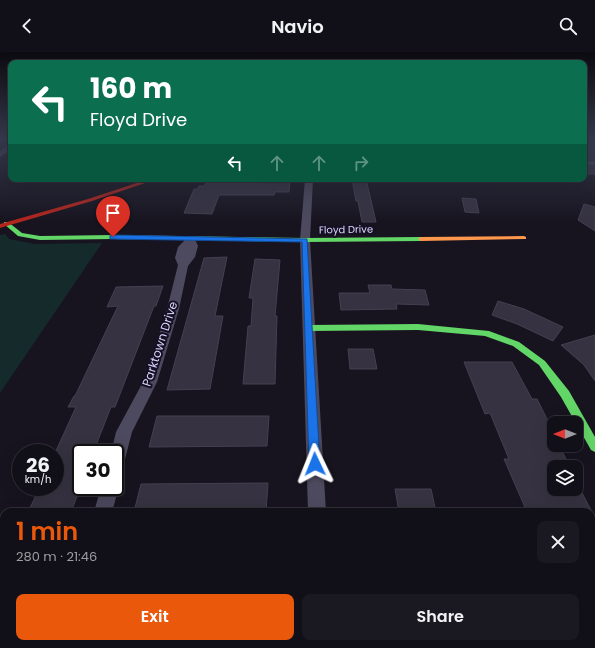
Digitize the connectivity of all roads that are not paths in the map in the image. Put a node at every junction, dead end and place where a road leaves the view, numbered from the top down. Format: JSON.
{"nodes":[{"id":1,"x":145,"y":182,"type":"edge"},
{"id":2,"x":309,"y":182,"type":"edge"},
{"id":3,"x":2,"y":224,"type":"edge"},
{"id":4,"x":524,"y":238,"type":"dead end"},
{"id":5,"x":190,"y":239,"type":"junction"},
{"id":6,"x":305,"y":240,"type":"junction"},
{"id":7,"x":309,"y":328,"type":"junction"},
{"id":8,"x":121,"y":444,"type":"edge"},
{"id":9,"x":595,"y":448,"type":"edge"},
{"id":10,"x":107,"y":496,"type":"edge"},
{"id":11,"x":104,"y":508,"type":"edge"},
{"id":12,"x":317,"y":508,"type":"edge"}],
"edges":[{"from":1,"to":3,"type":"street"},
{"from":2,"to":6,"type":"street"},
{"from":3,"to":5,"type":"street","name":"Floyd Drive"},
{"from":4,"to":6,"type":"street","name":"Floyd Drive"},
{"from":5,"to":6,"type":"street","name":"Floyd Drive"},
{"from":5,"to":8,"type":"street","name":"Parktown Drive"},
{"from":6,"to":7,"type":"street"},
{"from":7,"to":9,"type":"street"},
{"from":7,"to":12,"type":"street"},
{"from":10,"to":11,"type":"street"}]}
